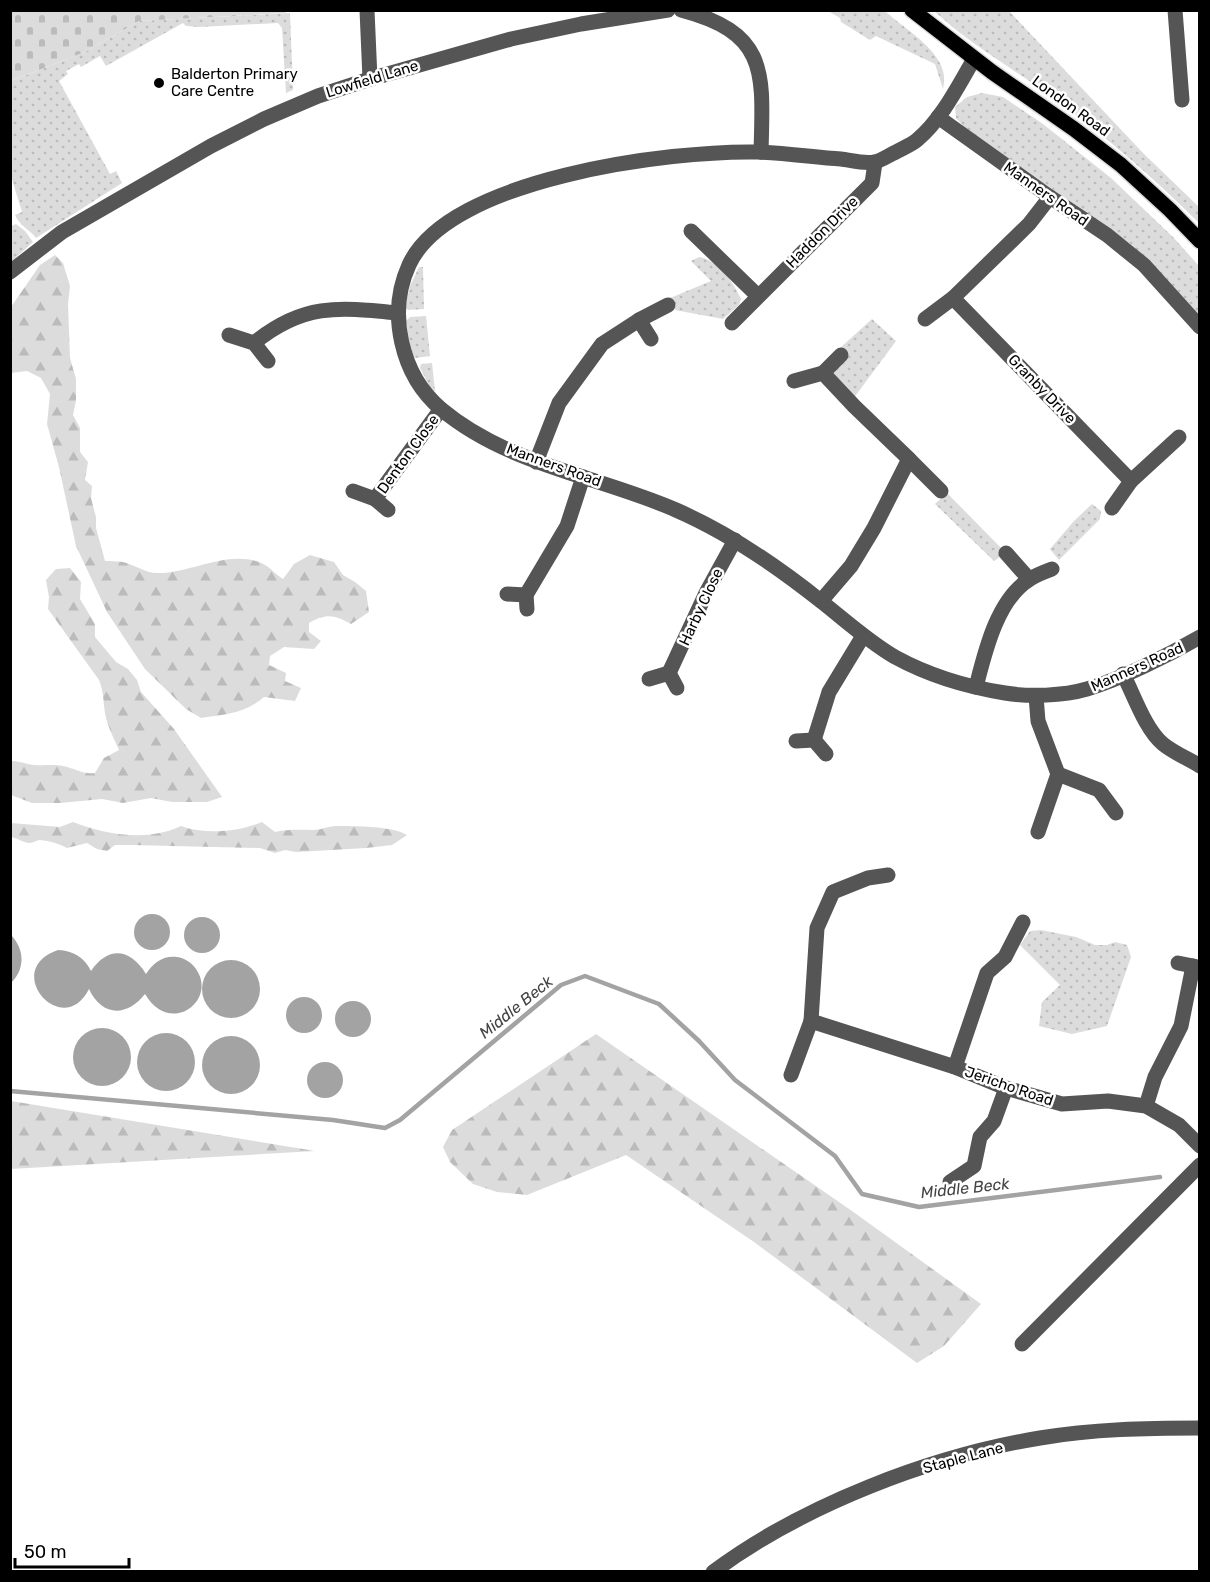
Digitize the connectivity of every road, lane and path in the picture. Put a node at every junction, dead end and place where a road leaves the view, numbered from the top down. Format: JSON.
{"nodes":[{"id":1,"x":367,"y":10,"type":"edge"},
{"id":2,"x":668,"y":10,"type":"edge"},
{"id":3,"x":681,"y":10,"type":"edge"},
{"id":4,"x":912,"y":10,"type":"edge"},
{"id":5,"x":1175,"y":10,"type":"edge"},
{"id":6,"x":974,"y":59,"type":"junction"},
{"id":7,"x":370,"y":79,"type":"junction"},
{"id":8,"x":1182,"y":100,"type":"dead end"},
{"id":9,"x":938,"y":117,"type":"junction"},
{"id":10,"x":761,"y":152,"type":"junction"},
{"id":11,"x":875,"y":163,"type":"junction"},
{"id":12,"x":1050,"y":197,"type":"junction"},
{"id":13,"x":691,"y":231,"type":"dead end"},
{"id":14,"x":1200,"y":241,"type":"edge"},
{"id":15,"x":10,"y":272,"type":"edge"},
{"id":16,"x":758,"y":296,"type":"junction"},
{"id":17,"x":953,"y":298,"type":"junction"},
{"id":18,"x":668,"y":305,"type":"dead end"},
{"id":19,"x":398,"y":313,"type":"junction"},
{"id":20,"x":925,"y":319,"type":"dead end"},
{"id":21,"x":639,"y":320,"type":"junction"},
{"id":22,"x":732,"y":323,"type":"dead end"},
{"id":23,"x":1200,"y":327,"type":"edge"},
{"id":24,"x":229,"y":335,"type":"dead end"},
{"id":25,"x":651,"y":339,"type":"dead end"},
{"id":26,"x":254,"y":344,"type":"junction"},
{"id":27,"x":841,"y":355,"type":"dead end"},
{"id":28,"x":268,"y":361,"type":"dead end"},
{"id":29,"x":823,"y":373,"type":"junction"},
{"id":30,"x":794,"y":381,"type":"dead end"},
{"id":31,"x":441,"y":409,"type":"junction"},
{"id":32,"x":1179,"y":436,"type":"dead end"},
{"id":33,"x":909,"y":459,"type":"junction"},
{"id":34,"x":536,"y":462,"type":"junction"},
{"id":35,"x":583,"y":477,"type":"junction"},
{"id":36,"x":1131,"y":481,"type":"junction"},
{"id":37,"x":353,"y":491,"type":"dead end"},
{"id":38,"x":941,"y":491,"type":"dead end"},
{"id":39,"x":375,"y":499,"type":"junction"},
{"id":40,"x":1112,"y":508,"type":"dead end"},
{"id":41,"x":388,"y":510,"type":"dead end"},
{"id":42,"x":735,"y":540,"type":"junction"},
{"id":43,"x":1006,"y":553,"type":"dead end"},
{"id":44,"x":1052,"y":569,"type":"dead end"},
{"id":45,"x":1029,"y":579,"type":"junction"},
{"id":46,"x":507,"y":594,"type":"dead end"},
{"id":47,"x":821,"y":601,"type":"junction"},
{"id":48,"x":863,"y":636,"type":"junction"},
{"id":49,"x":1200,"y":637,"type":"edge"},
{"id":50,"x":669,"y":673,"type":"junction"},
{"id":51,"x":1123,"y":674,"type":"junction"},
{"id":52,"x":649,"y":679,"type":"dead end"},
{"id":53,"x":976,"y":687,"type":"junction"},
{"id":54,"x":677,"y":688,"type":"dead end"},
{"id":55,"x":1036,"y":696,"type":"junction"},
{"id":56,"x":813,"y":740,"type":"junction"},
{"id":57,"x":796,"y":741,"type":"dead end"},
{"id":58,"x":826,"y":754,"type":"dead end"},
{"id":59,"x":1200,"y":766,"type":"edge"},
{"id":60,"x":1058,"y":774,"type":"junction"},
{"id":61,"x":1116,"y":813,"type":"dead end"},
{"id":62,"x":1038,"y":832,"type":"dead end"},
{"id":63,"x":888,"y":875,"type":"dead end"},
{"id":64,"x":1023,"y":922,"type":"dead end"},
{"id":65,"x":1190,"y":966,"type":"edge"},
{"id":66,"x":811,"y":1021,"type":"junction"},
{"id":67,"x":955,"y":1067,"type":"junction"},
{"id":68,"x":791,"y":1074,"type":"dead end"},
{"id":69,"x":1006,"y":1088,"type":"junction"},
{"id":70,"x":1146,"y":1106,"type":"junction"},
{"id":71,"x":1200,"y":1146,"type":"edge"},
{"id":72,"x":1200,"y":1165,"type":"edge"},
{"id":73,"x":950,"y":1182,"type":"dead end"},
{"id":74,"x":1022,"y":1344,"type":"dead end"},
{"id":75,"x":1200,"y":1428,"type":"edge"},
{"id":76,"x":714,"y":1572,"type":"edge"}],
"edges":[{"from":1,"to":7,"type":"street"},
{"from":2,"to":7,"type":"street","name":"Lowfield Lane"},
{"from":3,"to":10,"type":"street"},
{"from":4,"to":6,"type":"main road","name":"London Road"},
{"from":5,"to":8,"type":"street"},
{"from":6,"to":9,"type":"street"},
{"from":6,"to":14,"type":"main road","name":"London Road"},
{"from":7,"to":15,"type":"street","name":"Lowfield Lane"},
{"from":9,"to":11,"type":"street"},
{"from":9,"to":12,"type":"street","name":"Manners Road"},
{"from":10,"to":11,"type":"street","name":"Manners Road"},
{"from":10,"to":19,"type":"street","name":"Manners Road"},
{"from":11,"to":16,"type":"street","name":"Haddon Drive"},
{"from":12,"to":17,"type":"street"},
{"from":12,"to":23,"type":"street","name":"Manners Road"},
{"from":13,"to":16,"type":"street"},
{"from":16,"to":22,"type":"street","name":"Haddon Drive"},
{"from":17,"to":20,"type":"street"},
{"from":17,"to":36,"type":"street","name":"Granby Drive"},
{"from":18,"to":21,"type":"street"},
{"from":19,"to":26,"type":"street"},
{"from":19,"to":31,"type":"street","name":"Manners Road"},
{"from":21,"to":25,"type":"street"},
{"from":21,"to":34,"type":"street"},
{"from":24,"to":26,"type":"street"},
{"from":26,"to":28,"type":"street"},
{"from":27,"to":29,"type":"street"},
{"from":29,"to":30,"type":"street"},
{"from":29,"to":33,"type":"street"},
{"from":31,"to":34,"type":"street","name":"Manners Road"},
{"from":31,"to":39,"type":"street","name":"Denton Close"},
{"from":32,"to":36,"type":"street"},
{"from":33,"to":38,"type":"street"},
{"from":33,"to":47,"type":"street"},
{"from":34,"to":35,"type":"street","name":"Manners Road"},
{"from":35,"to":42,"type":"street","name":"Manners Road"},
{"from":35,"to":46,"type":"street"},
{"from":36,"to":40,"type":"street"},
{"from":37,"to":39,"type":"street","name":"Denton Close"},
{"from":39,"to":41,"type":"street","name":"Denton Close"},
{"from":42,"to":47,"type":"street","name":"Manners Road"},
{"from":42,"to":50,"type":"street","name":"Harby Close"},
{"from":43,"to":45,"type":"street"},
{"from":44,"to":45,"type":"street"},
{"from":45,"to":53,"type":"street"},
{"from":47,"to":48,"type":"street","name":"Manners Road"},
{"from":48,"to":53,"type":"street","name":"Manners Road"},
{"from":48,"to":56,"type":"street"},
{"from":49,"to":51,"type":"street","name":"Manners Road"},
{"from":50,"to":52,"type":"street"},
{"from":50,"to":54,"type":"street"},
{"from":51,"to":55,"type":"street","name":"Manners Road"},
{"from":51,"to":59,"type":"street"},
{"from":53,"to":55,"type":"street","name":"Manners Road"},
{"from":55,"to":60,"type":"street"},
{"from":56,"to":57,"type":"street"},
{"from":56,"to":58,"type":"street"},
{"from":60,"to":61,"type":"street"},
{"from":60,"to":62,"type":"street"},
{"from":63,"to":66,"type":"street"},
{"from":64,"to":67,"type":"street"},
{"from":65,"to":70,"type":"street"},
{"from":66,"to":67,"type":"street","name":"Jericho Road"},
{"from":66,"to":68,"type":"street"},
{"from":67,"to":69,"type":"street","name":"Jericho Road"},
{"from":69,"to":70,"type":"street","name":"Jericho Road"},
{"from":69,"to":73,"type":"street"},
{"from":70,"to":71,"type":"street","name":"Jericho Road"},
{"from":72,"to":74,"type":"street"},
{"from":75,"to":76,"type":"street","name":"Staple Lane"}]}
